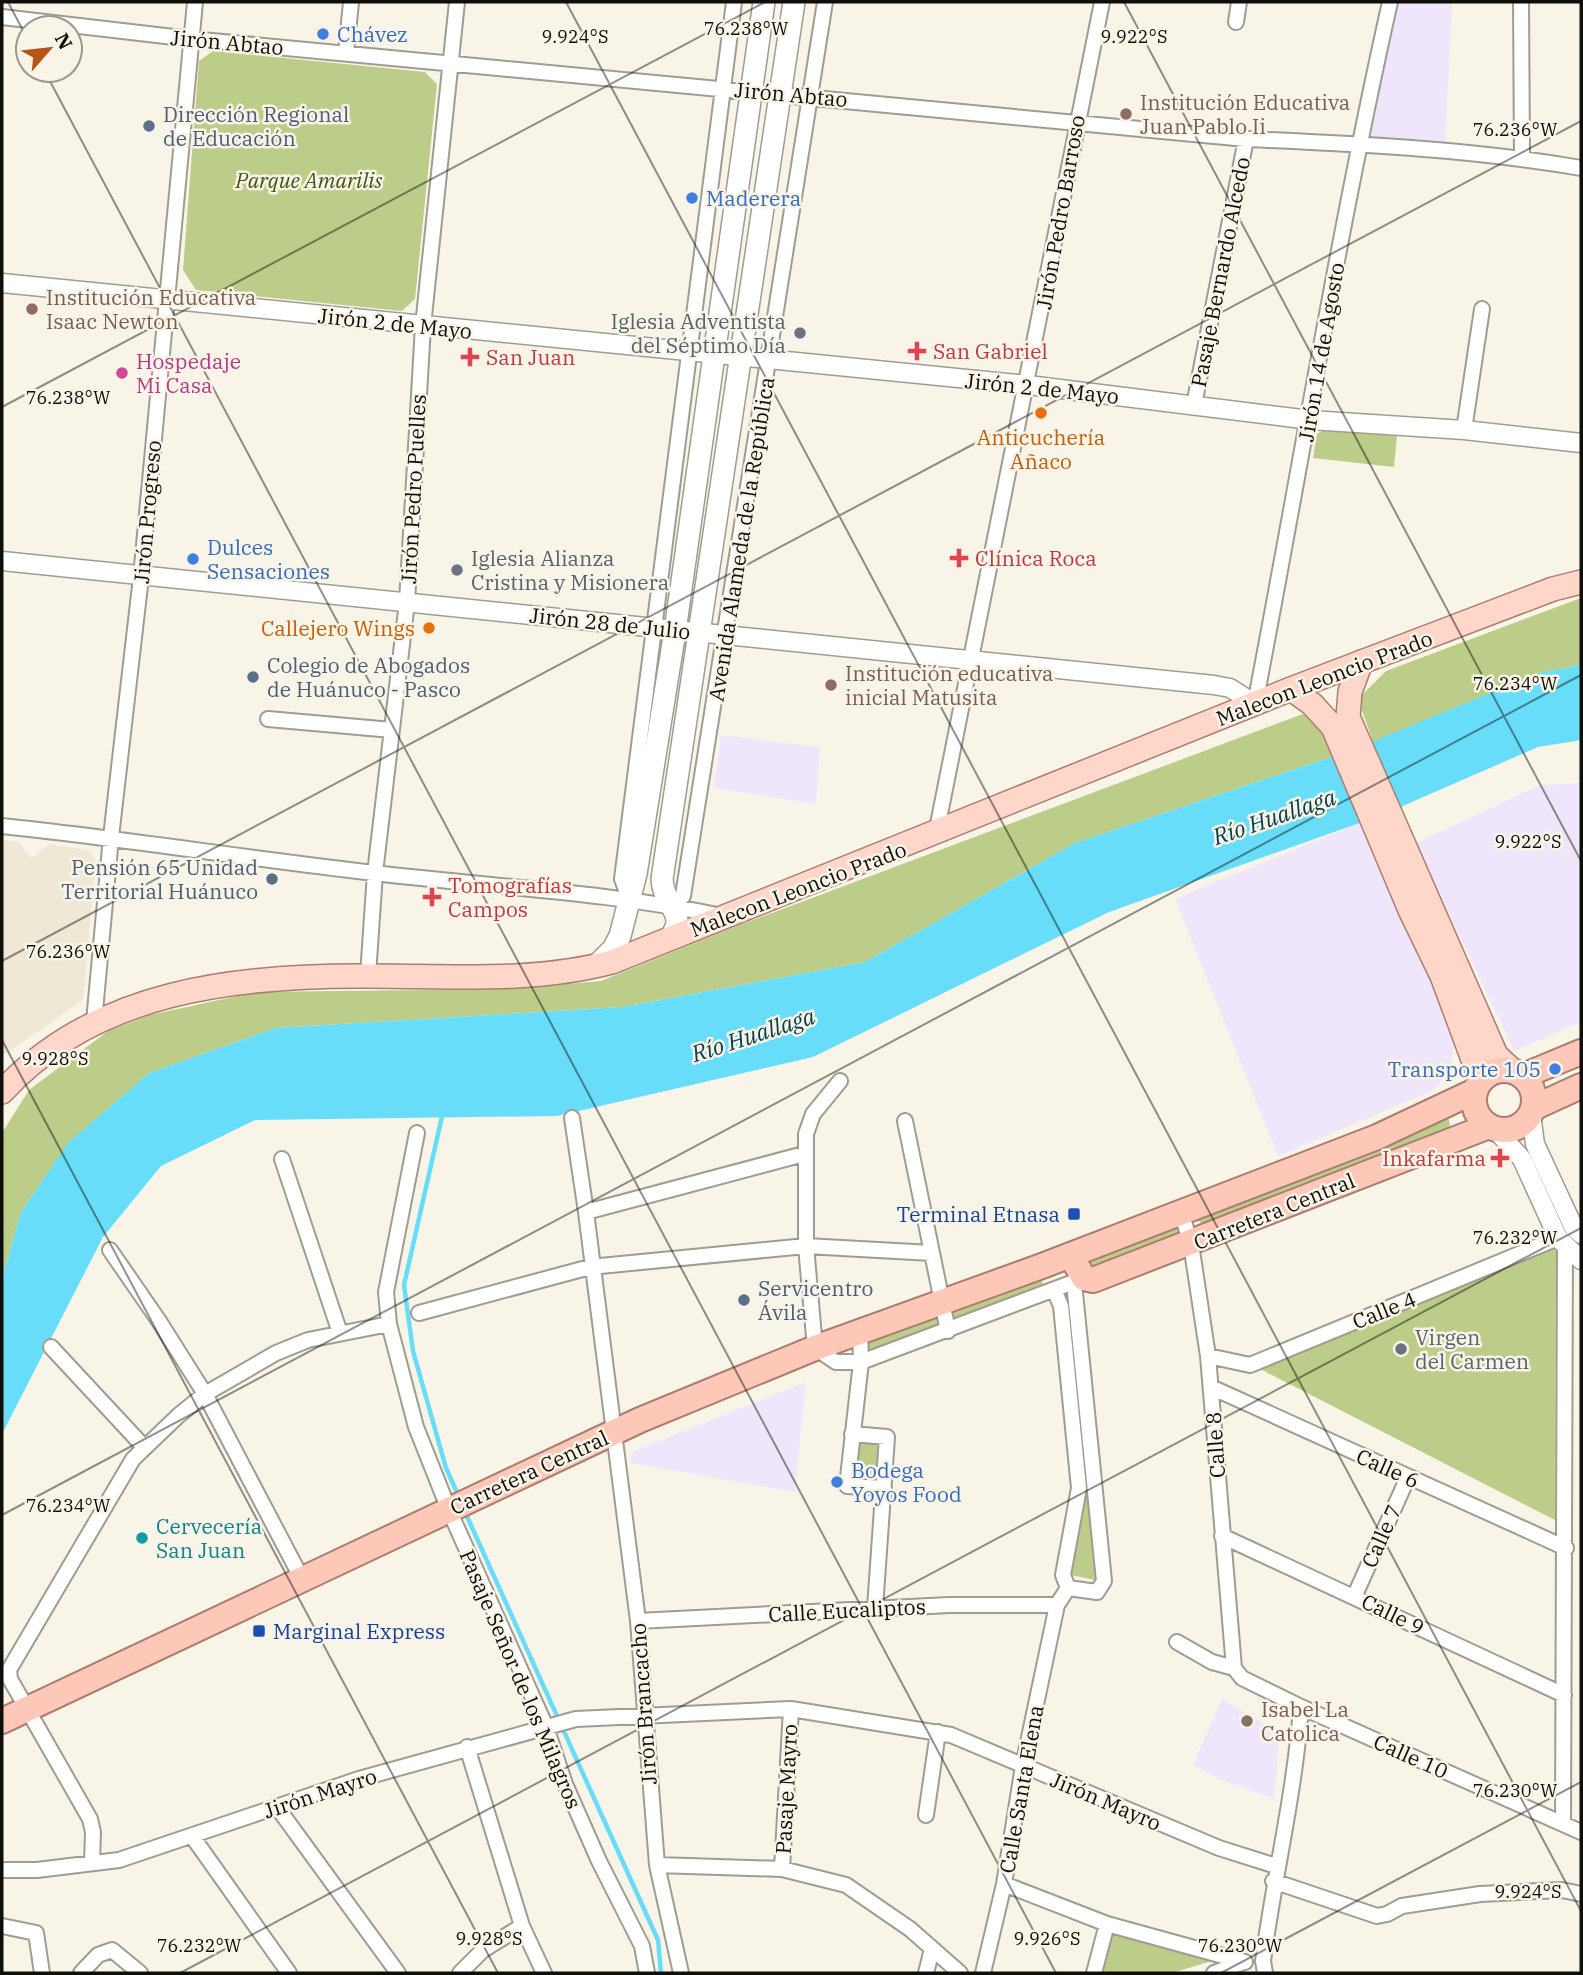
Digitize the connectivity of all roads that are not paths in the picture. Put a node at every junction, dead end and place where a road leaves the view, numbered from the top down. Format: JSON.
{"nodes":[{"id":1,"x":195,"y":2,"type":"edge"},
{"id":2,"x":351,"y":2,"type":"edge"},
{"id":3,"x":457,"y":2,"type":"edge"},
{"id":4,"x":734,"y":2,"type":"edge"},
{"id":5,"x":764,"y":2,"type":"edge"},
{"id":6,"x":794,"y":2,"type":"edge"},
{"id":7,"x":825,"y":2,"type":"edge"},
{"id":8,"x":1102,"y":2,"type":"edge"},
{"id":9,"x":1239,"y":2,"type":"edge"},
{"id":10,"x":1390,"y":2,"type":"edge"},
{"id":11,"x":1521,"y":2,"type":"edge"},
{"id":12,"x":2,"y":17,"type":"edge"},
{"id":13,"x":1236,"y":22,"type":"dead end"},
{"id":14,"x":191,"y":39,"type":"junction"},
{"id":15,"x":346,"y":53,"type":"junction"},
{"id":16,"x":451,"y":62,"type":"junction"},
{"id":17,"x":723,"y":88,"type":"junction"},
{"id":18,"x":751,"y":90,"type":"junction"},
{"id":19,"x":780,"y":93,"type":"junction"},
{"id":20,"x":810,"y":96,"type":"junction"},
{"id":21,"x":1076,"y":121,"type":"junction"},
{"id":22,"x":1246,"y":139,"type":"junction"},
{"id":23,"x":1358,"y":144,"type":"junction"},
{"id":24,"x":1522,"y":158,"type":"junction"},
{"id":25,"x":1581,"y":168,"type":"edge"},
{"id":26,"x":2,"y":283,"type":"edge"},
{"id":27,"x":165,"y":300,"type":"junction"},
{"id":28,"x":1482,"y":309,"type":"dead end"},
{"id":29,"x":423,"y":326,"type":"junction"},
{"id":30,"x":688,"y":352,"type":"junction"},
{"id":31,"x":714,"y":354,"type":"junction"},
{"id":32,"x":742,"y":357,"type":"junction"},
{"id":33,"x":769,"y":360,"type":"junction"},
{"id":34,"x":1028,"y":386,"type":"junction"},
{"id":35,"x":1195,"y":405,"type":"junction"},
{"id":36,"x":1310,"y":420,"type":"junction"},
{"id":37,"x":1464,"y":430,"type":"junction"},
{"id":38,"x":1581,"y":443,"type":"edge"},
{"id":39,"x":2,"y":561,"type":"edge"},
{"id":40,"x":141,"y":576,"type":"junction"},
{"id":41,"x":1581,"y":582,"type":"edge"},
{"id":42,"x":407,"y":602,"type":"junction"},
{"id":43,"x":652,"y":628,"type":"junction"},
{"id":44,"x":675,"y":631,"type":"junction"},
{"id":45,"x":701,"y":633,"type":"junction"},
{"id":46,"x":726,"y":636,"type":"junction"},
{"id":47,"x":970,"y":662,"type":"junction"},
{"id":48,"x":1361,"y":662,"type":"junction"},
{"id":49,"x":1291,"y":689,"type":"junction"},
{"id":50,"x":1255,"y":704,"type":"junction"},
{"id":51,"x":268,"y":719,"type":"dead end"},
{"id":52,"x":1341,"y":722,"type":"junction"},
{"id":53,"x":392,"y":730,"type":"junction"},
{"id":54,"x":2,"y":826,"type":"edge"},
{"id":55,"x":936,"y":834,"type":"junction"},
{"id":56,"x":111,"y":838,"type":"junction"},
{"id":57,"x":375,"y":873,"type":"junction"},
{"id":58,"x":629,"y":898,"type":"junction"},
{"id":59,"x":672,"y":906,"type":"junction"},
{"id":60,"x":1420,"y":908,"type":"junction"},
{"id":61,"x":727,"y":916,"type":"junction"},
{"id":62,"x":669,"y":939,"type":"junction"},
{"id":63,"x":596,"y":966,"type":"junction"},
{"id":64,"x":368,"y":975,"type":"junction"},
{"id":65,"x":94,"y":1022,"type":"junction"},
{"id":66,"x":1581,"y":1052,"type":"edge"},
{"id":67,"x":1518,"y":1074,"type":"junction"},
{"id":68,"x":840,"y":1081,"type":"dead end"},
{"id":69,"x":1478,"y":1086,"type":"junction"},
{"id":70,"x":1581,"y":1086,"type":"edge"},
{"id":71,"x":2,"y":1092,"type":"edge"},
{"id":72,"x":1532,"y":1111,"type":"junction"},
{"id":73,"x":572,"y":1118,"type":"dead end"},
{"id":74,"x":905,"y":1121,"type":"dead end"},
{"id":75,"x":1492,"y":1128,"type":"junction"},
{"id":76,"x":417,"y":1133,"type":"dead end"},
{"id":77,"x":804,"y":1154,"type":"junction"},
{"id":78,"x":282,"y":1159,"type":"dead end"},
{"id":79,"x":586,"y":1212,"type":"junction"},
{"id":80,"x":1181,"y":1212,"type":"junction"},
{"id":81,"x":1579,"y":1229,"type":"edge"},
{"id":82,"x":1561,"y":1242,"type":"junction"},
{"id":83,"x":1191,"y":1244,"type":"junction"},
{"id":84,"x":807,"y":1246,"type":"junction"},
{"id":85,"x":110,"y":1250,"type":"dead end"},
{"id":86,"x":932,"y":1253,"type":"junction"},
{"id":87,"x":1070,"y":1255,"type":"junction"},
{"id":88,"x":1581,"y":1260,"type":"edge"},
{"id":89,"x":590,"y":1267,"type":"junction"},
{"id":90,"x":1079,"y":1281,"type":"junction"},
{"id":91,"x":1055,"y":1292,"type":"junction"},
{"id":92,"x":942,"y":1302,"type":"junction"},
{"id":93,"x":419,"y":1313,"type":"dead end"},
{"id":94,"x":389,"y":1324,"type":"junction"},
{"id":95,"x":860,"y":1331,"type":"junction"},
{"id":96,"x":948,"y":1331,"type":"junction"},
{"id":97,"x":340,"y":1334,"type":"junction"},
{"id":98,"x":51,"y":1347,"type":"dead end"},
{"id":99,"x":815,"y":1348,"type":"junction"},
{"id":100,"x":1208,"y":1356,"type":"junction"},
{"id":101,"x":860,"y":1362,"type":"junction"},
{"id":102,"x":1211,"y":1387,"type":"junction"},
{"id":103,"x":205,"y":1394,"type":"junction"},
{"id":104,"x":612,"y":1433,"type":"junction"},
{"id":105,"x":852,"y":1434,"type":"junction"},
{"id":106,"x":144,"y":1447,"type":"junction"},
{"id":107,"x":1408,"y":1477,"type":"junction"},
{"id":108,"x":884,"y":1488,"type":"junction"},
{"id":109,"x":451,"y":1509,"type":"junction"},
{"id":110,"x":1222,"y":1536,"type":"junction"},
{"id":111,"x":1566,"y":1548,"type":"junction"},
{"id":112,"x":302,"y":1579,"type":"junction"},
{"id":113,"x":1068,"y":1588,"type":"junction"},
{"id":114,"x":1355,"y":1595,"type":"junction"},
{"id":115,"x":1057,"y":1605,"type":"junction"},
{"id":116,"x":874,"y":1608,"type":"junction"},
{"id":117,"x":638,"y":1621,"type":"junction"},
{"id":118,"x":1177,"y":1643,"type":"dead end"},
{"id":119,"x":1238,"y":1673,"type":"junction"},
{"id":120,"x":6,"y":1676,"type":"edge"},
{"id":121,"x":1564,"y":1695,"type":"junction"},
{"id":122,"x":28,"y":1707,"type":"junction"},
{"id":123,"x":1301,"y":1707,"type":"junction"},
{"id":124,"x":791,"y":1709,"type":"junction"},
{"id":125,"x":643,"y":1716,"type":"junction"},
{"id":126,"x":2,"y":1721,"type":"edge"},
{"id":127,"x":548,"y":1726,"type":"junction"},
{"id":128,"x":938,"y":1732,"type":"junction"},
{"id":129,"x":467,"y":1747,"type":"junction"},
{"id":130,"x":1023,"y":1766,"type":"junction"},
{"id":131,"x":277,"y":1807,"type":"junction"},
{"id":132,"x":926,"y":1815,"type":"dead end"},
{"id":133,"x":1563,"y":1824,"type":"junction"},
{"id":134,"x":1581,"y":1832,"type":"edge"},
{"id":135,"x":192,"y":1836,"type":"junction"},
{"id":136,"x":92,"y":1862,"type":"junction"},
{"id":137,"x":657,"y":1865,"type":"junction"},
{"id":138,"x":1276,"y":1866,"type":"junction"},
{"id":139,"x":782,"y":1869,"type":"junction"},
{"id":140,"x":2,"y":1870,"type":"edge"},
{"id":141,"x":1273,"y":1881,"type":"junction"},
{"id":142,"x":1004,"y":1884,"type":"junction"},
{"id":143,"x":1581,"y":1894,"type":"edge"},
{"id":144,"x":1107,"y":1924,"type":"junction"},
{"id":145,"x":2,"y":1926,"type":"edge"},
{"id":146,"x":522,"y":1926,"type":"junction"},
{"id":147,"x":932,"y":1949,"type":"junction"},
{"id":148,"x":1245,"y":1962,"type":"junction"},
{"id":149,"x":1264,"y":1967,"type":"edge"},
{"id":150,"x":42,"y":1973,"type":"edge"},
{"id":151,"x":81,"y":1973,"type":"edge"},
{"id":152,"x":140,"y":1973,"type":"edge"},
{"id":153,"x":289,"y":1973,"type":"edge"},
{"id":154,"x":398,"y":1973,"type":"edge"},
{"id":155,"x":460,"y":1973,"type":"edge"},
{"id":156,"x":544,"y":1973,"type":"edge"},
{"id":157,"x":647,"y":1973,"type":"edge"},
{"id":158,"x":681,"y":1973,"type":"edge"},
{"id":159,"x":926,"y":1973,"type":"edge"},
{"id":160,"x":960,"y":1973,"type":"edge"},
{"id":161,"x":983,"y":1973,"type":"edge"},
{"id":162,"x":1094,"y":1973,"type":"edge"},
{"id":163,"x":1213,"y":1973,"type":"edge"}],
"edges":[{"from":1,"to":14,"type":"street","name":"Jirón Progreso"},
{"from":2,"to":15,"type":"street"},
{"from":3,"to":16,"type":"street","name":"Jirón Pedro Puelles"},
{"from":4,"to":17,"type":"street"},
{"from":5,"to":18,"type":"main road"},
{"from":6,"to":19,"type":"main road","name":"Avenida Alameda de la República"},
{"from":7,"to":20,"type":"street","name":"Avenida Alameda de la República"},
{"from":8,"to":21,"type":"street","name":"Jirón Pedro Barroso"},
{"from":9,"to":13,"type":"street"},
{"from":10,"to":23,"type":"street","name":"Jirón 14 de Agosto"},
{"from":11,"to":24,"type":"street"},
{"from":12,"to":14,"type":"street","name":"Jirón Abtao"},
{"from":14,"to":15,"type":"street","name":"Jirón Abtao"},
{"from":14,"to":27,"type":"street","name":"Jirón Progreso"},
{"from":15,"to":16,"type":"street","name":"Jirón Abtao"},
{"from":16,"to":17,"type":"street","name":"Jirón Abtao"},
{"from":16,"to":29,"type":"street","name":"Jirón Pedro Puelles"},
{"from":17,"to":18,"type":"street","name":"Jirón Abtao"},
{"from":17,"to":30,"type":"street"},
{"from":18,"to":19,"type":"street","name":"Jirón Abtao"},
{"from":18,"to":31,"type":"main road"},
{"from":19,"to":20,"type":"street","name":"Jirón Abtao"},
{"from":19,"to":32,"type":"main road","name":"Avenida Alameda de la República"},
{"from":20,"to":21,"type":"street","name":"Jirón Abtao"},
{"from":20,"to":33,"type":"street","name":"Avenida Alameda de la República"},
{"from":21,"to":22,"type":"street","name":"Jirón Abtao"},
{"from":21,"to":34,"type":"street","name":"Jirón Pedro Barroso"},
{"from":22,"to":23,"type":"street","name":"Jirón Abtao"},
{"from":22,"to":35,"type":"street","name":"Pasaje Bernardo Alcedo"},
{"from":23,"to":24,"type":"street","name":"Jirón Abtao"},
{"from":23,"to":36,"type":"street","name":"Jirón 14 de Agosto"},
{"from":24,"to":25,"type":"street","name":"Jirón Abtao"},
{"from":26,"to":27,"type":"street","name":"Jirón 2 de Mayo"},
{"from":27,"to":29,"type":"street","name":"Jirón 2 de Mayo"},
{"from":27,"to":40,"type":"street","name":"Jirón Progreso"},
{"from":28,"to":37,"type":"street"},
{"from":29,"to":30,"type":"street","name":"Jirón 2 de Mayo"},
{"from":29,"to":42,"type":"street","name":"Jirón Pedro Puelles"},
{"from":30,"to":31,"type":"street","name":"Jirón 2 de Mayo"},
{"from":30,"to":43,"type":"street"},
{"from":31,"to":32,"type":"street","name":"Jirón 2 de Mayo"},
{"from":31,"to":44,"type":"main road"},
{"from":32,"to":33,"type":"street","name":"Jirón 2 de Mayo"},
{"from":32,"to":45,"type":"main road","name":"Avenida Alameda de la República"},
{"from":33,"to":34,"type":"street","name":"Jirón 2 de Mayo"},
{"from":33,"to":46,"type":"street","name":"Avenida Alameda de la República"},
{"from":34,"to":35,"type":"street","name":"Jirón 2 de Mayo"},
{"from":34,"to":47,"type":"street","name":"Jirón Pedro Barroso"},
{"from":35,"to":36,"type":"street","name":"Jirón 2 de Mayo"},
{"from":36,"to":37,"type":"street","name":"Jirón 2 de Mayo"},
{"from":36,"to":50,"type":"street","name":"Jirón 14 de Agosto"},
{"from":37,"to":38,"type":"street","name":"Jirón 2 de Mayo"},
{"from":39,"to":40,"type":"street","name":"Jirón 28 de Julio"},
{"from":40,"to":42,"type":"street","name":"Jirón 28 de Julio"},
{"from":40,"to":56,"type":"street","name":"Jirón Progreso"},
{"from":41,"to":48,"type":"main road","name":"Malecon Leoncio Prado"},
{"from":42,"to":43,"type":"street","name":"Jirón 28 de Julio"},
{"from":42,"to":53,"type":"street","name":"Jirón Pedro Puelles"},
{"from":43,"to":44,"type":"street","name":"Jirón 28 de Julio"},
{"from":43,"to":58,"type":"street"},
{"from":44,"to":45,"type":"street","name":"Jirón 28 de Julio"},
{"from":44,"to":58,"type":"main road"},
{"from":45,"to":46,"type":"street","name":"Jirón 28 de Julio"},
{"from":45,"to":59,"type":"main road","name":"Avenida Alameda de la República"},
{"from":46,"to":47,"type":"street","name":"Jirón 28 de Julio"},
{"from":46,"to":59,"type":"street","name":"Avenida Alameda de la República"},
{"from":47,"to":50,"type":"street","name":"Jirón 28 de Julio"},
{"from":47,"to":55,"type":"street","name":"Jirón Pedro Barroso"},
{"from":48,"to":49,"type":"main road","name":"Malecon Leoncio Prado"},
{"from":48,"to":52,"type":"main road"},
{"from":49,"to":50,"type":"main road","name":"Malecon Leoncio Prado"},
{"from":49,"to":52,"type":"main road"},
{"from":50,"to":55,"type":"main road","name":"Malecon Leoncio Prado"},
{"from":51,"to":53,"type":"street"},
{"from":52,"to":60,"type":"main road"},
{"from":53,"to":57,"type":"street","name":"Jirón Pedro Puelles"},
{"from":54,"to":56,"type":"street"},
{"from":55,"to":61,"type":"main road","name":"Malecon Leoncio Prado"},
{"from":56,"to":57,"type":"street"},
{"from":56,"to":65,"type":"street","name":"Jirón Progreso"},
{"from":57,"to":58,"type":"street"},
{"from":57,"to":64,"type":"street","name":"Jirón Pedro Puelles"},
{"from":58,"to":59,"type":"street"},
{"from":58,"to":63,"type":"main road"},
{"from":59,"to":61,"type":"street"},
{"from":59,"to":62,"type":"main road","name":"Avenida Alameda de la República"},
{"from":60,"to":67,"type":"main road"},
{"from":60,"to":69,"type":"main road"},
{"from":61,"to":62,"type":"main road","name":"Malecon Leoncio Prado"},
{"from":62,"to":63,"type":"main road","name":"Malecon Leoncio Prado"},
{"from":63,"to":64,"type":"main road","name":"Malecon Leoncio Prado"},
{"from":64,"to":65,"type":"main road","name":"Malecon Leoncio Prado"},
{"from":65,"to":71,"type":"main road","name":"Malecon Leoncio Prado"},
{"from":66,"to":67,"type":"highway"},
{"from":67,"to":69,"type":"highway"},
{"from":67,"to":72,"type":"highway"},
{"from":68,"to":77,"type":"street"},
{"from":69,"to":75,"type":"highway"},
{"from":69,"to":80,"type":"highway","name":"Carretera Central"},
{"from":70,"to":72,"type":"highway"},
{"from":72,"to":75,"type":"highway"},
{"from":72,"to":81,"type":"street"},
{"from":73,"to":79,"type":"street","name":"Jirón Brancacho"},
{"from":74,"to":86,"type":"street"},
{"from":75,"to":82,"type":"street"},
{"from":75,"to":83,"type":"highway","name":"Carretera Central"},
{"from":76,"to":94,"type":"street","name":"Pasaje Señor de los Milagros"},
{"from":77,"to":79,"type":"street"},
{"from":77,"to":84,"type":"street"},
{"from":78,"to":97,"type":"street"},
{"from":79,"to":89,"type":"street","name":"Jirón Brancacho"},
{"from":80,"to":83,"type":"street","name":"Calle 8"},
{"from":80,"to":87,"type":"highway","name":"Carretera Central"},
{"from":82,"to":88,"type":"street"},
{"from":82,"to":100,"type":"street","name":"Calle 4"},
{"from":82,"to":111,"type":"street"},
{"from":83,"to":90,"type":"highway","name":"Carretera Central"},
{"from":83,"to":100,"type":"street","name":"Calle 8"},
{"from":84,"to":86,"type":"street"},
{"from":84,"to":89,"type":"street"},
{"from":84,"to":99,"type":"street"},
{"from":85,"to":103,"type":"street"},
{"from":86,"to":92,"type":"street"},
{"from":87,"to":90,"type":"highway"},
{"from":87,"to":92,"type":"highway","name":"Carretera Central"},
{"from":89,"to":93,"type":"street"},
{"from":89,"to":104,"type":"street","name":"Jirón Brancacho"},
{"from":90,"to":91,"type":"street"},
{"from":90,"to":113,"type":"street"},
{"from":91,"to":96,"type":"street"},
{"from":91,"to":113,"type":"street"},
{"from":92,"to":95,"type":"highway","name":"Carretera Central"},
{"from":92,"to":96,"type":"street"},
{"from":94,"to":97,"type":"street"},
{"from":94,"to":109,"type":"street","name":"Pasaje Señor de los Milagros"},
{"from":95,"to":99,"type":"highway","name":"Carretera Central"},
{"from":95,"to":101,"type":"street"},
{"from":96,"to":101,"type":"street"},
{"from":97,"to":103,"type":"street"},
{"from":98,"to":106,"type":"street"},
{"from":99,"to":101,"type":"street"},
{"from":99,"to":104,"type":"highway","name":"Carretera Central"},
{"from":100,"to":102,"type":"street","name":"Calle 8"},
{"from":101,"to":105,"type":"street"},
{"from":102,"to":107,"type":"street","name":"Calle 6"},
{"from":102,"to":110,"type":"street","name":"Calle 8"},
{"from":103,"to":106,"type":"street"},
{"from":103,"to":112,"type":"street"},
{"from":104,"to":109,"type":"highway","name":"Carretera Central"},
{"from":104,"to":117,"type":"street","name":"Jirón Brancacho"},
{"from":105,"to":108,"type":"street"},
{"from":105,"to":108,"type":"street"},
{"from":106,"to":120,"type":"street"},
{"from":107,"to":111,"type":"street","name":"Calle 6"},
{"from":107,"to":114,"type":"street","name":"Calle 7"},
{"from":108,"to":116,"type":"street"},
{"from":109,"to":112,"type":"highway","name":"Carretera Central"},
{"from":109,"to":127,"type":"street","name":"Pasaje Señor de los Milagros"},
{"from":110,"to":114,"type":"street","name":"Calle 9"},
{"from":110,"to":119,"type":"street","name":"Calle 8"},
{"from":111,"to":121,"type":"street"},
{"from":112,"to":122,"type":"highway","name":"Carretera Central"},
{"from":113,"to":115,"type":"street"},
{"from":114,"to":121,"type":"street","name":"Calle 9"},
{"from":115,"to":116,"type":"street","name":"Calle Eucaliptos"},
{"from":115,"to":130,"type":"street","name":"Calle Santa Elena"},
{"from":116,"to":117,"type":"street","name":"Calle Eucaliptos"},
{"from":117,"to":125,"type":"street","name":"Jirón Brancacho"},
{"from":118,"to":119,"type":"street","name":"Calle 10"},
{"from":119,"to":123,"type":"street","name":"Calle 10"},
{"from":120,"to":122,"type":"street"},
{"from":121,"to":133,"type":"street"},
{"from":122,"to":126,"type":"highway","name":"Carretera Central"},
{"from":122,"to":136,"type":"street"},
{"from":123,"to":133,"type":"street","name":"Calle 10"},
{"from":123,"to":138,"type":"street"},
{"from":124,"to":125,"type":"street","name":"Jirón Mayro"},
{"from":124,"to":128,"type":"street","name":"Jirón Mayro"},
{"from":124,"to":139,"type":"street","name":"Pasaje Mayro"},
{"from":125,"to":127,"type":"street","name":"Jirón Mayro"},
{"from":125,"to":137,"type":"street","name":"Jirón Brancacho"},
{"from":127,"to":129,"type":"street","name":"Jirón Mayro"},
{"from":127,"to":157,"type":"street","name":"Pasaje Señor de los Milagros"},
{"from":128,"to":130,"type":"street","name":"Jirón Mayro"},
{"from":128,"to":132,"type":"street"},
{"from":129,"to":131,"type":"street","name":"Jirón Mayro"},
{"from":129,"to":146,"type":"street"},
{"from":130,"to":138,"type":"street","name":"Jirón Mayro"},
{"from":130,"to":142,"type":"street","name":"Calle Santa Elena"},
{"from":131,"to":135,"type":"street","name":"Jirón Mayro"},
{"from":131,"to":154,"type":"street"},
{"from":133,"to":134,"type":"street","name":"Calle 10"},
{"from":135,"to":136,"type":"street","name":"Jirón Mayro"},
{"from":135,"to":153,"type":"street"},
{"from":136,"to":140,"type":"street","name":"Jirón Mayro"},
{"from":137,"to":139,"type":"street"},
{"from":137,"to":158,"type":"street","name":"Jirón Brancacho"},
{"from":138,"to":141,"type":"street"},
{"from":139,"to":147,"type":"street"},
{"from":141,"to":143,"type":"street"},
{"from":141,"to":149,"type":"street"},
{"from":142,"to":144,"type":"street"},
{"from":142,"to":161,"type":"street","name":"Calle Santa Elena"},
{"from":144,"to":148,"type":"street"},
{"from":144,"to":162,"type":"street"},
{"from":145,"to":150,"type":"street"},
{"from":146,"to":155,"type":"street"},
{"from":146,"to":156,"type":"street"},
{"from":147,"to":159,"type":"street"},
{"from":147,"to":160,"type":"street"},
{"from":148,"to":149,"type":"street"},
{"from":148,"to":163,"type":"street"},
{"from":151,"to":152,"type":"street"}]}
